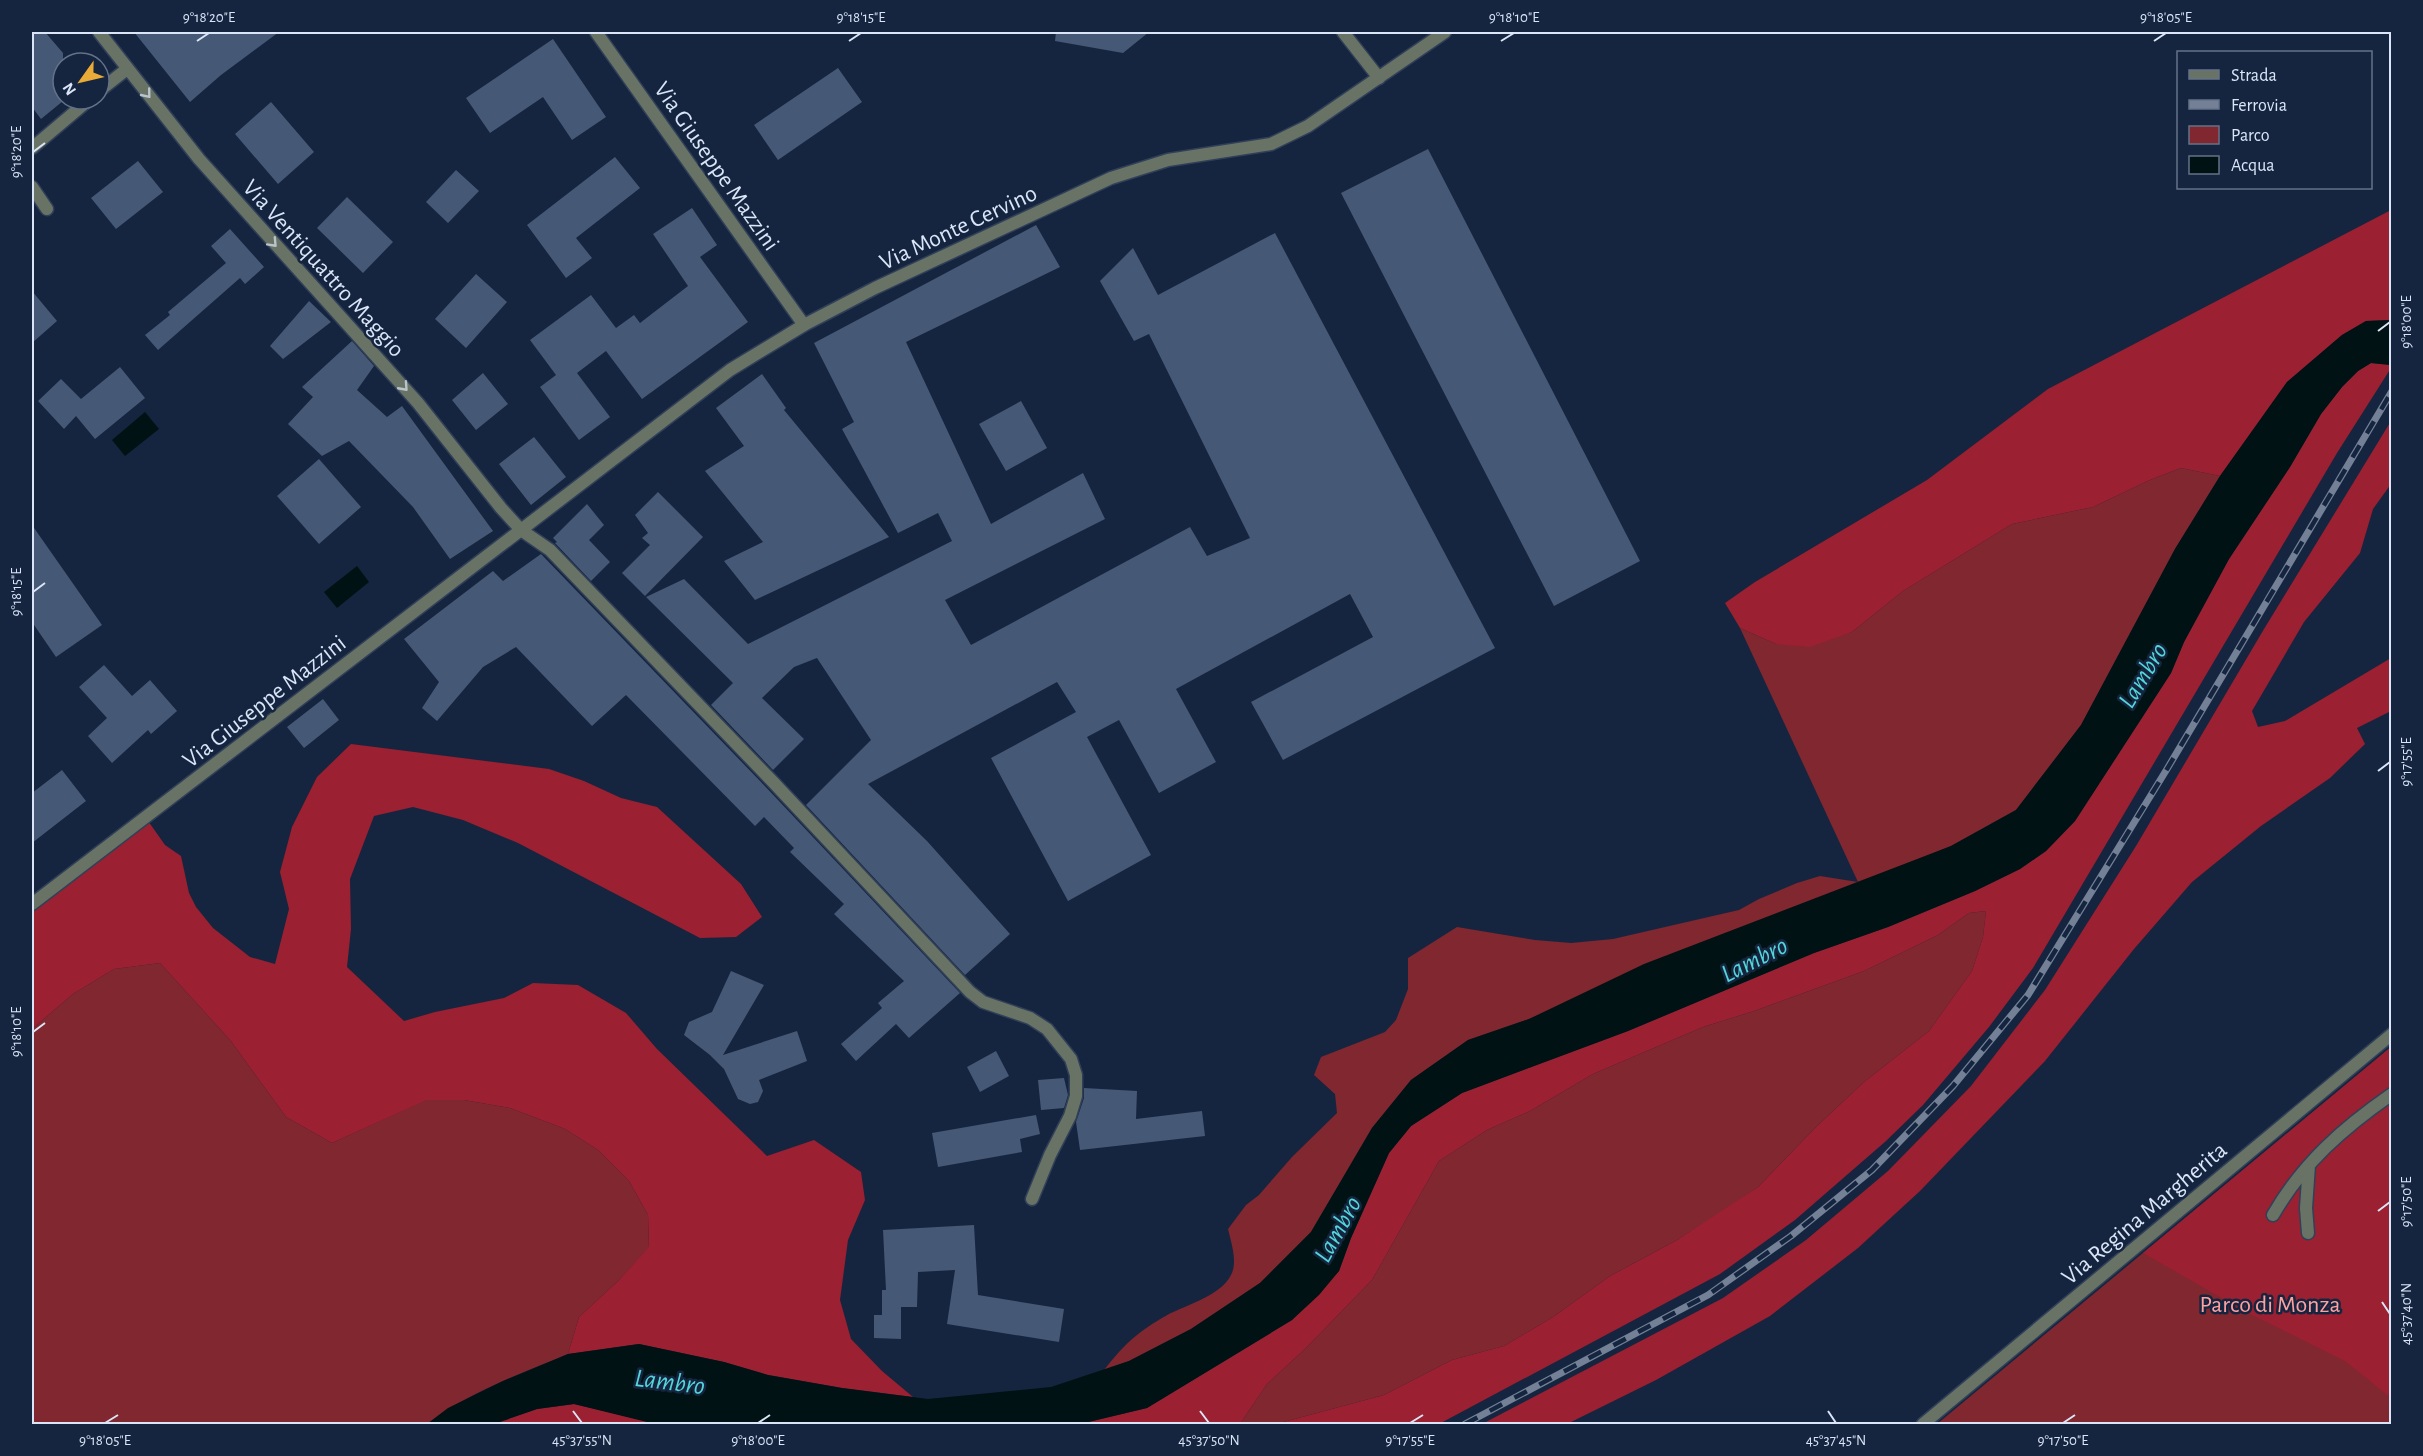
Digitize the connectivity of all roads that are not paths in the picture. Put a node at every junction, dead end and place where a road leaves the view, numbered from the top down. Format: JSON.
{"nodes":[{"id":1,"x":99,"y":32,"type":"edge"},
{"id":2,"x":596,"y":32,"type":"edge"},
{"id":3,"x":1343,"y":32,"type":"edge"},
{"id":4,"x":1445,"y":32,"type":"edge"},
{"id":5,"x":126,"y":69,"type":"junction"},
{"id":6,"x":1379,"y":78,"type":"junction"},
{"id":7,"x":111,"y":81,"type":"edge"},
{"id":8,"x":76,"y":111,"type":"edge"},
{"id":9,"x":32,"y":148,"type":"edge"},
{"id":10,"x":32,"y":187,"type":"edge"},
{"id":11,"x":47,"y":209,"type":"dead end"},
{"id":12,"x":804,"y":325,"type":"junction"},
{"id":13,"x":521,"y":530,"type":"junction"},
{"id":14,"x":32,"y":904,"type":"edge"},
{"id":15,"x":2391,"y":1034,"type":"edge"},
{"id":16,"x":2391,"y":1094,"type":"edge"},
{"id":17,"x":2309,"y":1165,"type":"junction"},
{"id":18,"x":1032,"y":1199,"type":"dead end"},
{"id":19,"x":2273,"y":1215,"type":"dead end"},
{"id":20,"x":2308,"y":1233,"type":"dead end"},
{"id":21,"x":1923,"y":1425,"type":"edge"}],
"edges":[{"from":1,"to":5,"type":"street","name":"Via Ventiquattro Maggio"},
{"from":2,"to":12,"type":"street","name":"Via Giuseppe Mazzini"},
{"from":3,"to":6,"type":"street"},
{"from":4,"to":6,"type":"street","name":"Via Monte Cervino"},
{"from":5,"to":7,"type":"street"},
{"from":5,"to":13,"type":"street","name":"Via Ventiquattro Maggio","one_way":true},
{"from":6,"to":12,"type":"street","name":"Via Monte Cervino"},
{"from":8,"to":9,"type":"street"},
{"from":10,"to":11,"type":"street"},
{"from":12,"to":13,"type":"street","name":"Via Monte Cervino"},
{"from":13,"to":14,"type":"street","name":"Via Giuseppe Mazzini"},
{"from":13,"to":18,"type":"street","name":"Via Ventiquattro Maggio"},
{"from":15,"to":21,"type":"street","name":"Via Regina Margherita"},
{"from":16,"to":17,"type":"street"},
{"from":17,"to":19,"type":"street"},
{"from":17,"to":20,"type":"street"}]}
